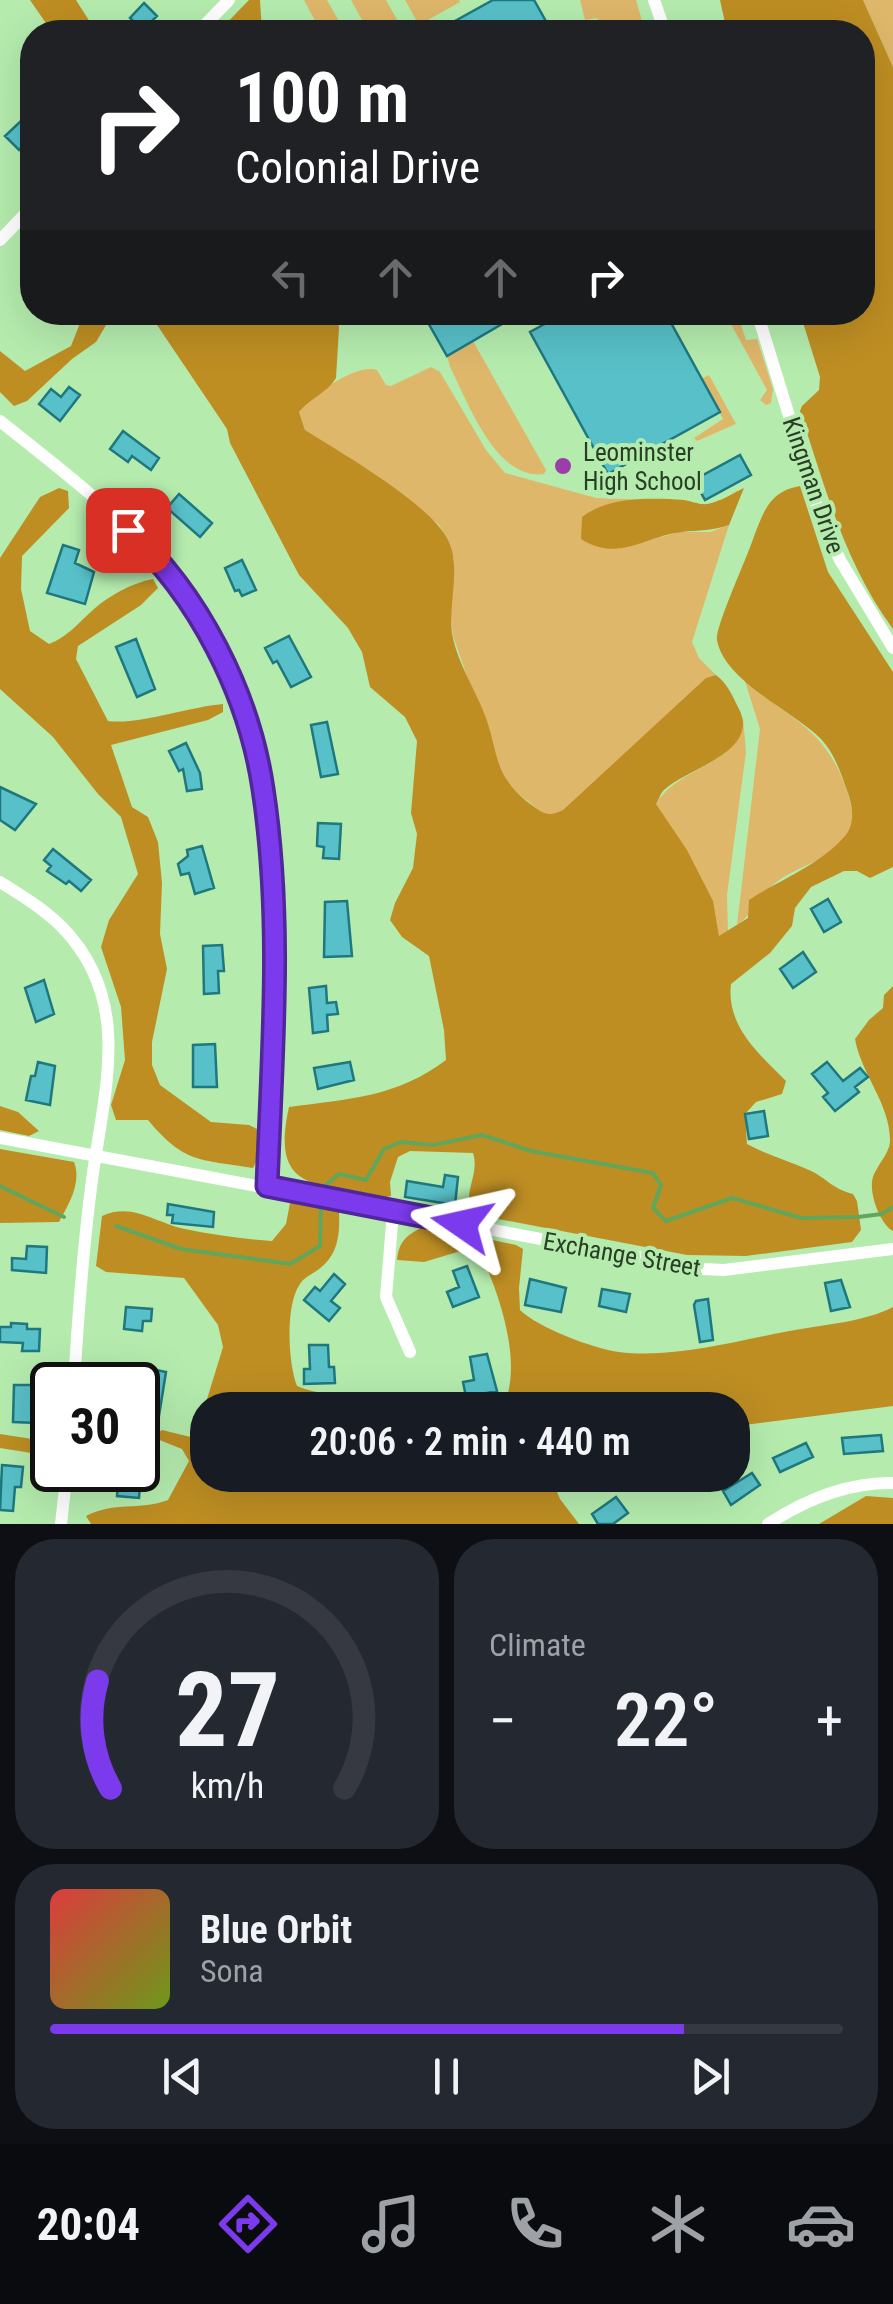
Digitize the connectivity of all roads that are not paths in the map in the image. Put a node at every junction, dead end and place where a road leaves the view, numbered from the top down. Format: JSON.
{"nodes":[{"id":1,"x":229,"y":0,"type":"edge"},
{"id":2,"x":210,"y":20,"type":"edge"},
{"id":3,"x":20,"y":219,"type":"edge"},
{"id":4,"x":0,"y":240,"type":"edge"},
{"id":5,"x":761,"y":325,"type":"edge"},
{"id":6,"x":0,"y":421,"type":"edge"},
{"id":7,"x":893,"y":648,"type":"edge"},
{"id":8,"x":0,"y":882,"type":"edge"},
{"id":9,"x":0,"y":1138,"type":"edge"},
{"id":10,"x":95,"y":1156,"type":"junction"},
{"id":11,"x":267,"y":1186,"type":"junction"},
{"id":12,"x":394,"y":1212,"type":"junction"},
{"id":13,"x":893,"y":1248,"type":"edge"},
{"id":14,"x":410,"y":1352,"type":"dead end"},
{"id":15,"x":75,"y":1362,"type":"edge"},
{"id":16,"x":893,"y":1484,"type":"edge"},
{"id":17,"x":64,"y":1492,"type":"edge"},
{"id":18,"x":62,"y":1524,"type":"edge"},
{"id":19,"x":768,"y":1524,"type":"edge"}],
"edges":[{"from":1,"to":2,"type":"street"},
{"from":3,"to":4,"type":"street"},
{"from":5,"to":7,"type":"street","name":"Kingman Drive"},
{"from":6,"to":11,"type":"street"},
{"from":8,"to":10,"type":"street"},
{"from":9,"to":10,"type":"street","name":"Exchange Street"},
{"from":10,"to":11,"type":"street","name":"Exchange Street"},
{"from":10,"to":15,"type":"street"},
{"from":11,"to":12,"type":"street","name":"Exchange Street"},
{"from":12,"to":13,"type":"street","name":"Exchange Street"},
{"from":12,"to":14,"type":"street"},
{"from":16,"to":19,"type":"street"},
{"from":17,"to":18,"type":"street"}]}
